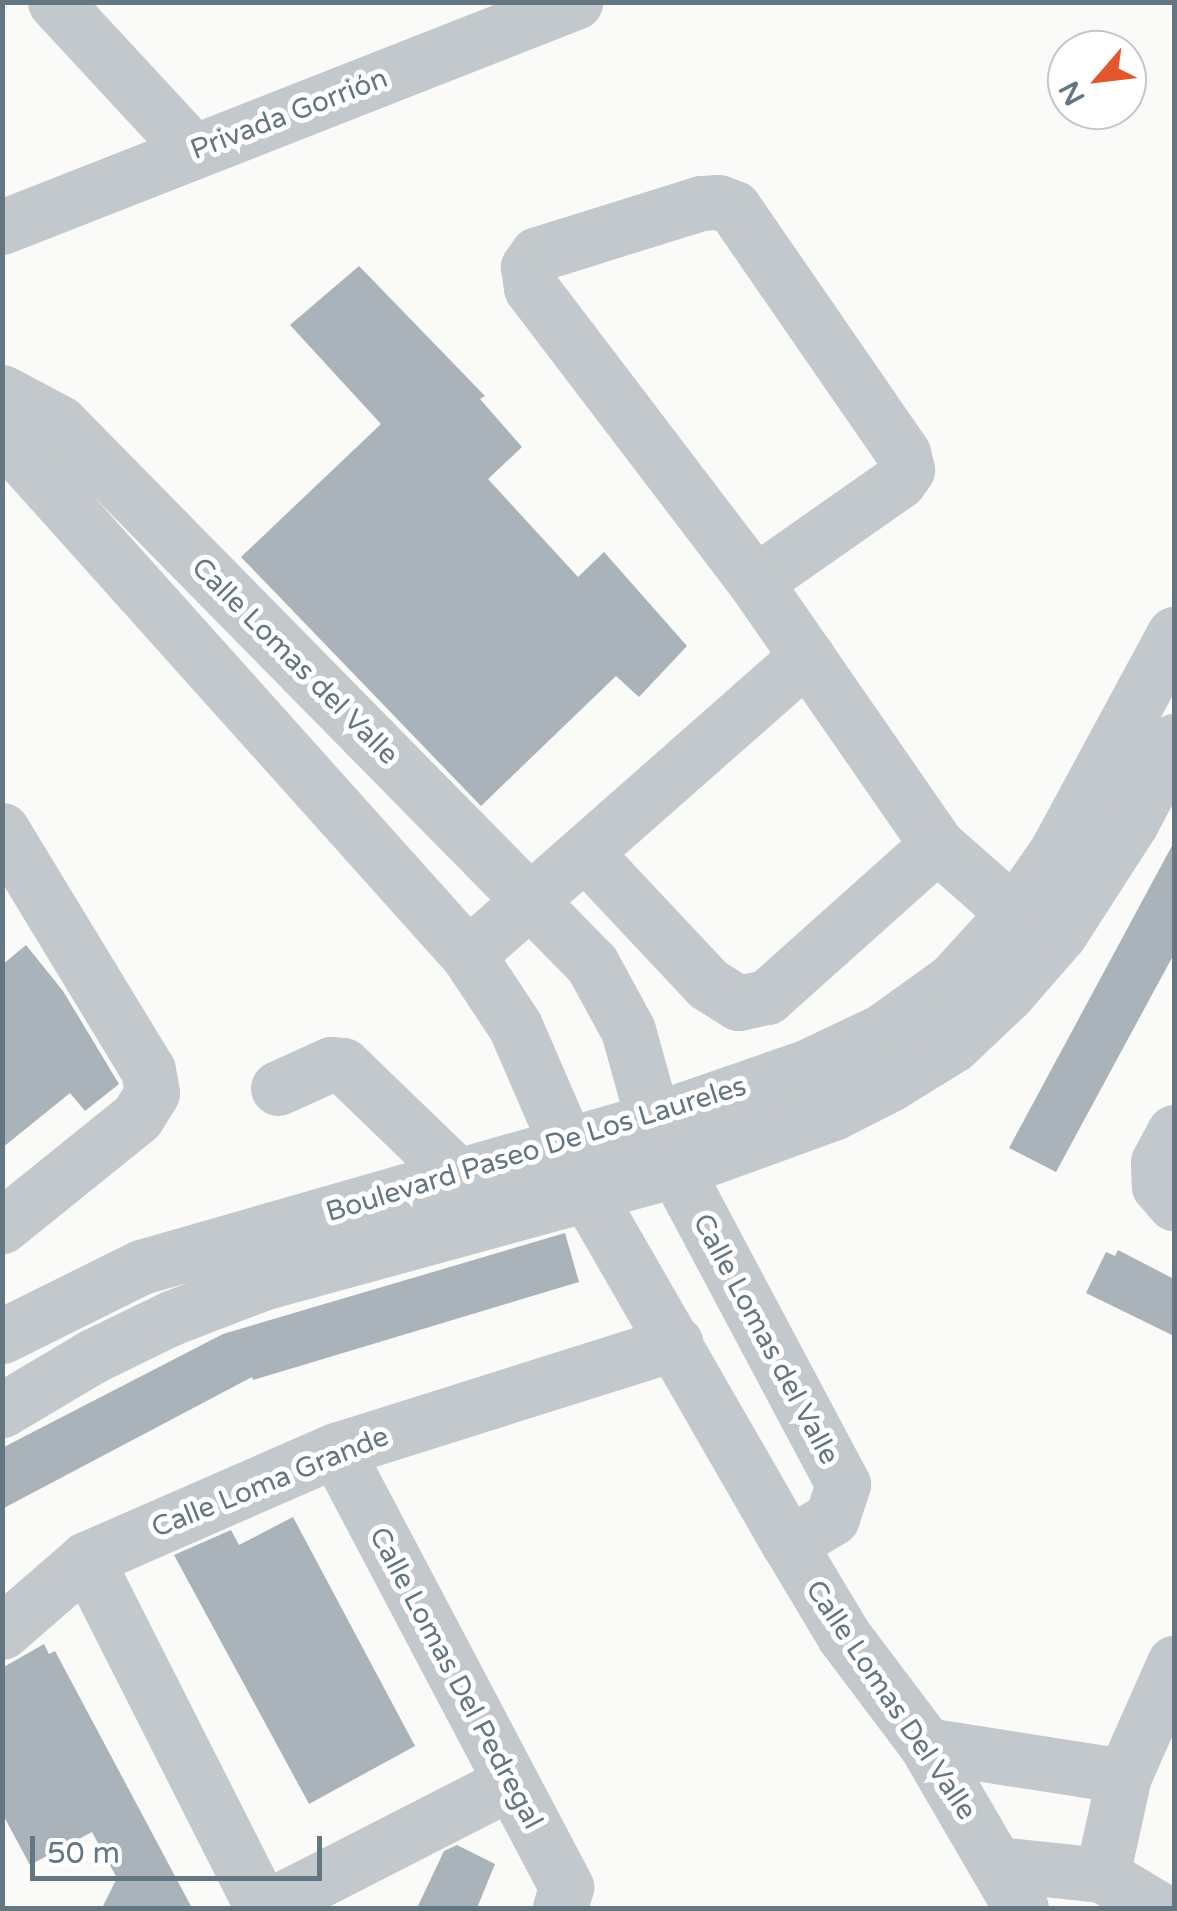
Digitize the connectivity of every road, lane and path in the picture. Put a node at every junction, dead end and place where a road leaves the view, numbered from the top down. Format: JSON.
{"nodes":[{"id":1,"x":55,"y":2,"type":"edge"},
{"id":2,"x":575,"y":2,"type":"edge"},
{"id":3,"x":193,"y":151,"type":"junction"},
{"id":4,"x":2,"y":227,"type":"edge"},
{"id":5,"x":4,"y":393,"type":"edge"},
{"id":6,"x":26,"y":442,"type":"edge"},
{"id":7,"x":754,"y":582,"type":"junction"},
{"id":8,"x":1174,"y":634,"type":"edge"},
{"id":9,"x":807,"y":656,"type":"junction"},
{"id":10,"x":1174,"y":740,"type":"edge"},
{"id":11,"x":2,"y":830,"type":"edge"},
{"id":12,"x":937,"y":846,"type":"junction"},
{"id":13,"x":586,"y":854,"type":"junction"},
{"id":14,"x":19,"y":894,"type":"edge"},
{"id":15,"x":530,"y":898,"type":"junction"},
{"id":16,"x":1014,"y":913,"type":"junction"},
{"id":17,"x":468,"y":955,"type":"junction"},
{"id":18,"x":278,"y":1088,"type":"dead end"},
{"id":19,"x":653,"y":1120,"type":"junction"},
{"id":20,"x":1174,"y":1132,"type":"edge"},
{"id":21,"x":564,"y":1142,"type":"junction"},
{"id":22,"x":676,"y":1170,"type":"junction"},
{"id":23,"x":456,"y":1174,"type":"junction"},
{"id":24,"x":1166,"y":1195,"type":"edge"},
{"id":25,"x":588,"y":1196,"type":"junction"},
{"id":26,"x":2,"y":1226,"type":"edge"},
{"id":27,"x":2,"y":1336,"type":"edge"},
{"id":28,"x":676,"y":1343,"type":"junction"},
{"id":29,"x":2,"y":1410,"type":"edge"},
{"id":30,"x":336,"y":1450,"type":"junction"},
{"id":31,"x":789,"y":1544,"type":"junction"},
{"id":32,"x":86,"y":1558,"type":"junction"},
{"id":33,"x":2,"y":1632,"type":"edge"},
{"id":34,"x":1174,"y":1663,"type":"edge"},
{"id":35,"x":926,"y":1745,"type":"junction"},
{"id":36,"x":1124,"y":1776,"type":"junction"},
{"id":37,"x":511,"y":1782,"type":"junction"},
{"id":38,"x":1102,"y":1875,"type":"junction"},
{"id":39,"x":1009,"y":1886,"type":"edge"},
{"id":40,"x":263,"y":1908,"type":"edge"},
{"id":41,"x":560,"y":1908,"type":"edge"},
{"id":42,"x":1157,"y":1908,"type":"edge"}],
"edges":[{"from":1,"to":3,"type":"street"},
{"from":2,"to":3,"type":"street","name":"Privada Gorrión"},
{"from":3,"to":4,"type":"street","name":"Privada Gorrión"},
{"from":5,"to":6,"type":"street","name":"Calle Lomas del Valle"},
{"from":6,"to":15,"type":"street","name":"Calle Lomas del Valle"},
{"from":6,"to":17,"type":"street","name":"Calle Lomas del Valle"},
{"from":7,"to":7,"type":"street"},
{"from":7,"to":9,"type":"street"},
{"from":8,"to":16,"type":"street","name":"Boulevard Paseo De Los Laureles"},
{"from":9,"to":12,"type":"street"},
{"from":9,"to":13,"type":"street"},
{"from":10,"to":22,"type":"street","name":"Boulevard Paseo De Los Laureles"},
{"from":11,"to":14,"type":"street"},
{"from":12,"to":13,"type":"street"},
{"from":12,"to":16,"type":"street"},
{"from":13,"to":15,"type":"street"},
{"from":14,"to":26,"type":"street"},
{"from":15,"to":17,"type":"street"},
{"from":15,"to":19,"type":"street","name":"Calle Lomas del Valle"},
{"from":16,"to":19,"type":"street","name":"Boulevard Paseo De Los Laureles"},
{"from":17,"to":21,"type":"street","name":"Calle Lomas del Valle"},
{"from":18,"to":23,"type":"street"},
{"from":19,"to":21,"type":"street","name":"Boulevard Paseo De Los Laureles"},
{"from":19,"to":22,"type":"street","name":"Calle Lomas del Valle"},
{"from":20,"to":24,"type":"street"},
{"from":21,"to":23,"type":"street","name":"Boulevard Paseo De Los Laureles"},
{"from":21,"to":25,"type":"street","name":"Calle Lomas del Valle"},
{"from":22,"to":25,"type":"street","name":"Boulevard Paseo De Los Laureles"},
{"from":22,"to":31,"type":"street","name":"Calle Lomas del Valle"},
{"from":23,"to":27,"type":"street","name":"Boulevard Paseo De Los Laureles"},
{"from":25,"to":28,"type":"street","name":"Calle Lomas del Valle"},
{"from":25,"to":29,"type":"street","name":"Boulevard Paseo De Los Laureles"},
{"from":28,"to":30,"type":"street","name":"Calle Loma Grande"},
{"from":28,"to":31,"type":"street","name":"Calle Lomas del Valle"},
{"from":30,"to":32,"type":"street","name":"Calle Loma Grande"},
{"from":30,"to":37,"type":"street","name":"Calle Lomas Del Pedregal"},
{"from":31,"to":35,"type":"street","name":"Calle Lomas Del Valle"},
{"from":32,"to":33,"type":"street","name":"Calle Loma Grande"},
{"from":32,"to":40,"type":"street"},
{"from":34,"to":36,"type":"street"},
{"from":35,"to":36,"type":"street"},
{"from":35,"to":39,"type":"street","name":"Calle Lomas Del Valle"},
{"from":36,"to":38,"type":"street"},
{"from":37,"to":40,"type":"street"},
{"from":37,"to":41,"type":"street","name":"Calle Lomas Del Pedregal"},
{"from":38,"to":39,"type":"street"},
{"from":38,"to":42,"type":"street"}]}
